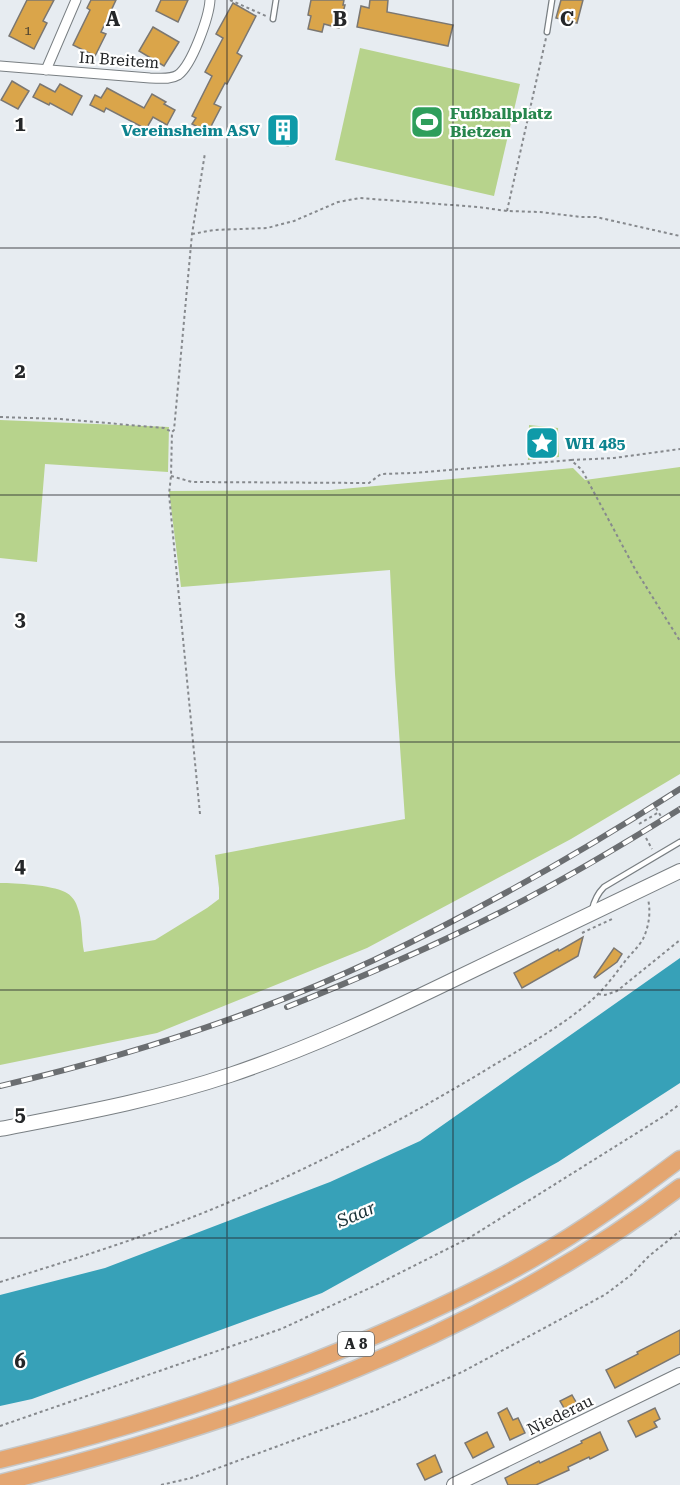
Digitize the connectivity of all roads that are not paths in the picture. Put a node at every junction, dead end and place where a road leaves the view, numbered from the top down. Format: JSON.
{"nodes":[{"id":1,"x":76,"y":0,"type":"edge"},
{"id":2,"x":210,"y":0,"type":"edge"},
{"id":3,"x":276,"y":0,"type":"edge"},
{"id":4,"x":552,"y":0,"type":"edge"},
{"id":5,"x":273,"y":19,"type":"road end"},
{"id":6,"x":547,"y":32,"type":"road end"},
{"id":7,"x":0,"y":66,"type":"edge"},
{"id":8,"x":46,"y":70,"type":"junction"},
{"id":9,"x":680,"y":842,"type":"edge"},
{"id":10,"x":680,"y":871,"type":"edge"},
{"id":11,"x":591,"y":914,"type":"junction"},
{"id":12,"x":0,"y":1129,"type":"edge"},
{"id":13,"x":680,"y":1159,"type":"edge"},
{"id":14,"x":680,"y":1187,"type":"edge"},
{"id":15,"x":680,"y":1375,"type":"edge"},
{"id":16,"x":0,"y":1461,"type":"edge"},
{"id":17,"x":0,"y":1483,"type":"edge"},
{"id":18,"x":454,"y":1485,"type":"edge"}],
"edges":[{"from":1,"to":8,"type":"street","name":"In Breitem"},
{"from":2,"to":8,"type":"street","name":"In Breitem"},
{"from":3,"to":5,"type":"lane"},
{"from":4,"to":6,"type":"lane"},
{"from":7,"to":8,"type":"street","name":"In Breitem"},
{"from":9,"to":11,"type":"lane"},
{"from":10,"to":11,"type":"main road"},
{"from":11,"to":12,"type":"main road"},
{"from":13,"to":16,"type":"highway","number":"A 8"},
{"from":14,"to":17,"type":"highway","number":"A 8"},
{"from":15,"to":18,"type":"main road","name":"Niederau"}]}
